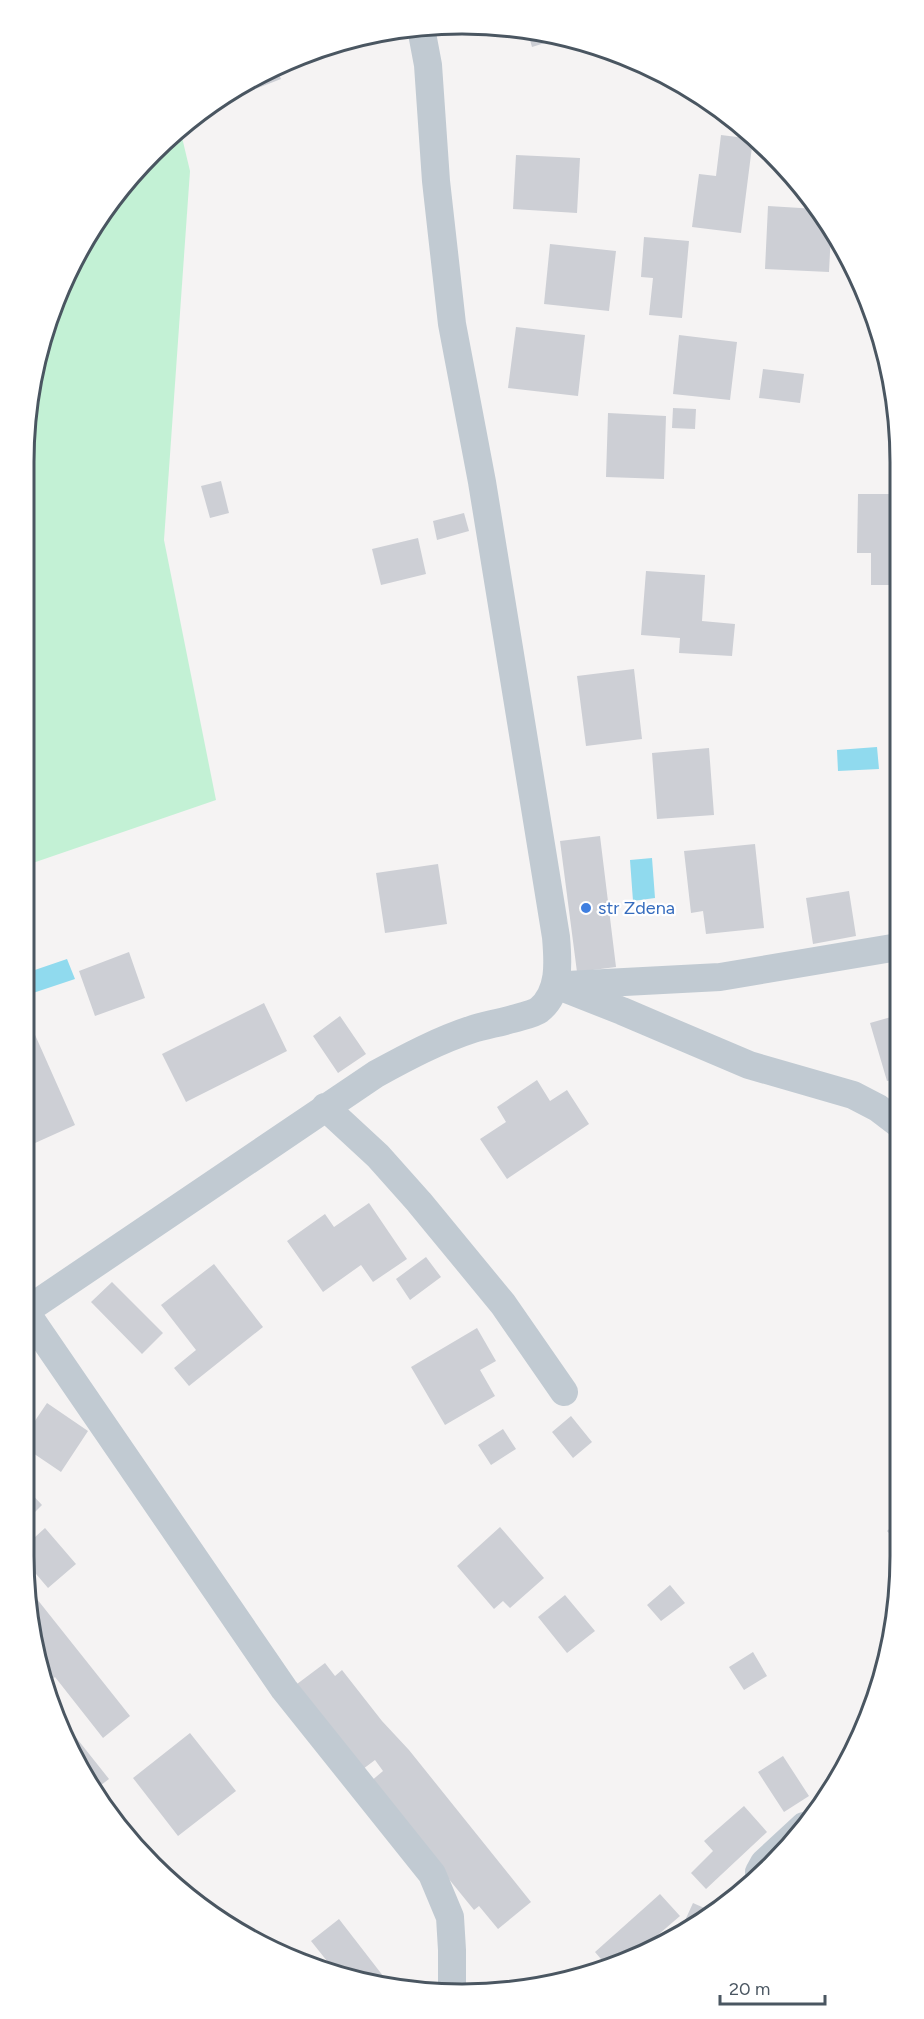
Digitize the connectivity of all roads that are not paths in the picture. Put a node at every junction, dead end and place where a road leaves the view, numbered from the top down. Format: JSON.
{"nodes":[{"id":1,"x":423,"y":36,"type":"edge"},
{"id":2,"x":890,"y":948,"type":"edge"},
{"id":3,"x":556,"y":985,"type":"junction"},
{"id":4,"x":325,"y":1107,"type":"junction"},
{"id":5,"x":890,"y":1118,"type":"edge"},
{"id":6,"x":34,"y":1304,"type":"edge"},
{"id":7,"x":34,"y":1326,"type":"edge"},
{"id":8,"x":564,"y":1392,"type":"dead end"},
{"id":9,"x":452,"y":1984,"type":"edge"}],
"edges":[{"from":1,"to":3,"type":"street"},
{"from":2,"to":3,"type":"street"},
{"from":3,"to":4,"type":"street"},
{"from":3,"to":5,"type":"street"},
{"from":4,"to":6,"type":"street"},
{"from":4,"to":8,"type":"street"},
{"from":7,"to":9,"type":"street"}]}
